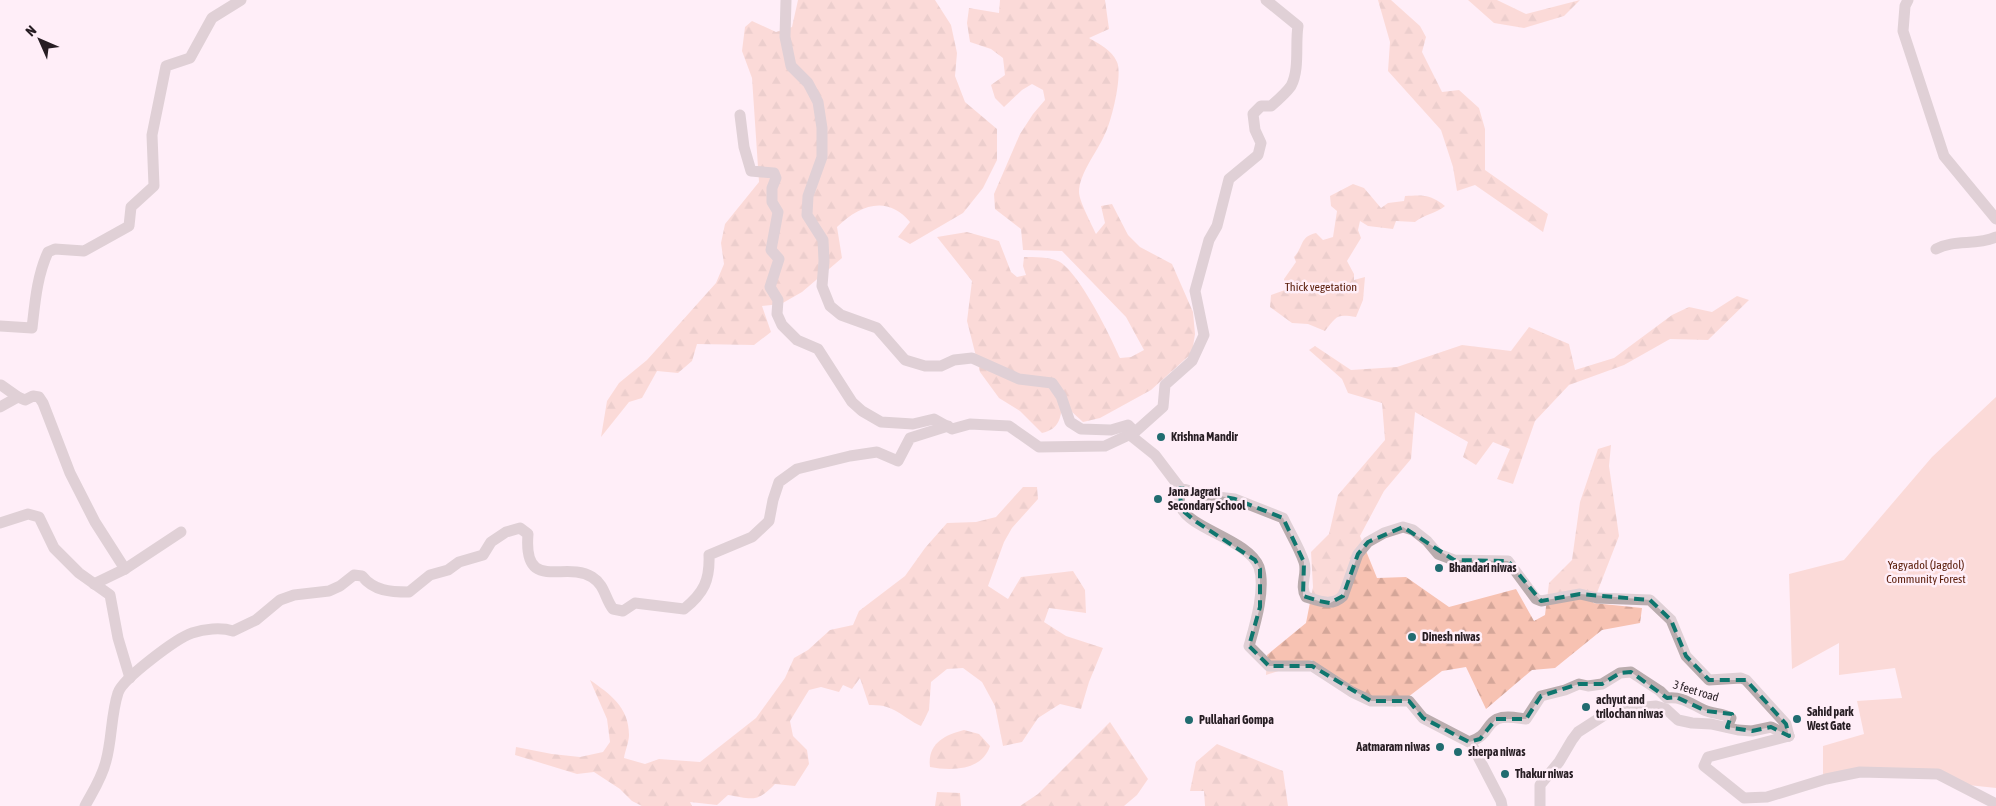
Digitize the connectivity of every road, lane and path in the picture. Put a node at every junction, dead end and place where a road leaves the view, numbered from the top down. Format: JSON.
{"nodes":[{"id":1,"x":241,"y":0,"type":"edge"},
{"id":2,"x":786,"y":0,"type":"edge"},
{"id":3,"x":1266,"y":0,"type":"edge"},
{"id":4,"x":1908,"y":0,"type":"edge"},
{"id":5,"x":740,"y":115,"type":"dead end"},
{"id":6,"x":1996,"y":219,"type":"edge"},
{"id":7,"x":1996,"y":237,"type":"edge"},
{"id":8,"x":1936,"y":249,"type":"dead end"},
{"id":9,"x":0,"y":326,"type":"edge"},
{"id":10,"x":1,"y":385,"type":"dead end"},
{"id":11,"x":18,"y":397,"type":"junction"},
{"id":12,"x":0,"y":407,"type":"edge"},
{"id":13,"x":948,"y":426,"type":"junction"},
{"id":14,"x":1135,"y":432,"type":"junction"},
{"id":15,"x":1180,"y":488,"type":"junction"},
{"id":16,"x":0,"y":523,"type":"edge"},
{"id":17,"x":181,"y":532,"type":"dead end"},
{"id":18,"x":125,"y":568,"type":"junction"},
{"id":19,"x":94,"y":584,"type":"junction"},
{"id":20,"x":130,"y":678,"type":"junction"},
{"id":21,"x":1727,"y":728,"type":"junction"},
{"id":22,"x":1789,"y":736,"type":"junction"},
{"id":23,"x":1469,"y":742,"type":"junction"},
{"id":24,"x":1539,"y":802,"type":"edge"},
{"id":25,"x":1996,"y":804,"type":"edge"},
{"id":26,"x":85,"y":806,"type":"edge"},
{"id":27,"x":1502,"y":806,"type":"edge"}],
"edges":[{"from":1,"to":9,"type":"street"},
{"from":2,"to":14,"type":"street"},
{"from":3,"to":14,"type":"street"},
{"from":4,"to":6,"type":"street"},
{"from":5,"to":13,"type":"street"},
{"from":7,"to":8,"type":"street"},
{"from":10,"to":11,"type":"street"},
{"from":11,"to":12,"type":"street"},
{"from":11,"to":18,"type":"street"},
{"from":13,"to":14,"type":"street"},
{"from":13,"to":20,"type":"street"},
{"from":14,"to":15,"type":"street"},
{"from":15,"to":22,"type":"street"},
{"from":15,"to":23,"type":"street"},
{"from":16,"to":19,"type":"street"},
{"from":17,"to":18,"type":"street"},
{"from":18,"to":19,"type":"street"},
{"from":19,"to":20,"type":"street"},
{"from":20,"to":26,"type":"street"},
{"from":21,"to":22,"type":"street"},
{"from":21,"to":23,"type":"street","name":"3 feet road"},
{"from":21,"to":24,"type":"street"},
{"from":22,"to":25,"type":"street"},
{"from":23,"to":27,"type":"street"}]}
